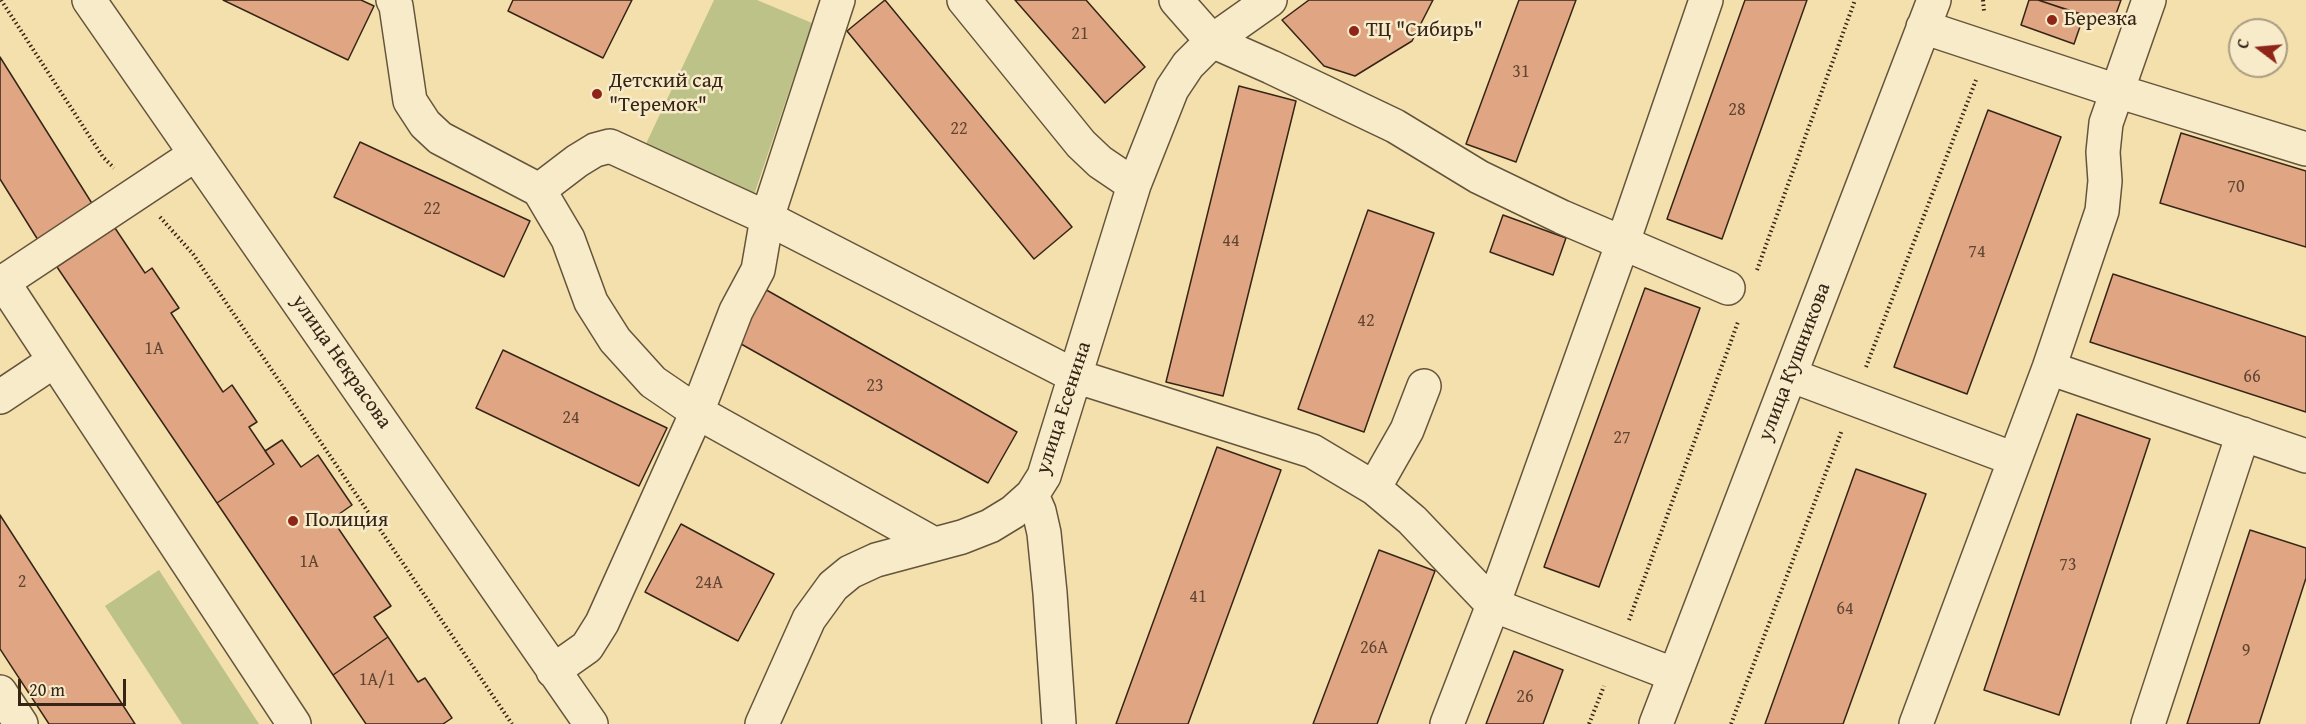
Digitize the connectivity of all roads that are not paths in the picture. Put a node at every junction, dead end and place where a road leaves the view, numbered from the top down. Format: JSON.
{"nodes":[{"id":1,"x":89,"y":0,"type":"edge"},
{"id":2,"x":393,"y":0,"type":"edge"},
{"id":3,"x":838,"y":0,"type":"edge"},
{"id":4,"x":964,"y":0,"type":"edge"},
{"id":5,"x":1176,"y":0,"type":"edge"},
{"id":6,"x":1270,"y":0,"type":"edge"},
{"id":7,"x":1706,"y":0,"type":"edge"},
{"id":8,"x":2149,"y":0,"type":"edge"},
{"id":9,"x":1929,"y":14,"type":"edge"},
{"id":10,"x":1212,"y":41,"type":"junction"},
{"id":11,"x":2117,"y":92,"type":"junction"},
{"id":12,"x":2306,"y":149,"type":"edge"},
{"id":13,"x":196,"y":154,"type":"junction"},
{"id":14,"x":1134,"y":186,"type":"junction"},
{"id":15,"x":539,"y":190,"type":"junction"},
{"id":16,"x":767,"y":218,"type":"junction"},
{"id":17,"x":1623,"y":242,"type":"junction"},
{"id":18,"x":1,"y":280,"type":"edge"},
{"id":19,"x":1734,"y":301,"type":"road end"},
{"id":20,"x":54,"y":361,"type":"junction"},
{"id":21,"x":2049,"y":368,"type":"junction"},
{"id":22,"x":1790,"y":375,"type":"junction"},
{"id":23,"x":1075,"y":376,"type":"junction"},
{"id":24,"x":1424,"y":386,"type":"dead end"},
{"id":25,"x":0,"y":397,"type":"edge"},
{"id":26,"x":697,"y":412,"type":"junction"},
{"id":27,"x":2243,"y":434,"type":"junction"},
{"id":28,"x":2306,"y":456,"type":"edge"},
{"id":29,"x":2014,"y":459,"type":"junction"},
{"id":30,"x":1374,"y":488,"type":"junction"},
{"id":31,"x":1032,"y":495,"type":"junction"},
{"id":32,"x":934,"y":544,"type":"junction"},
{"id":33,"x":1493,"y":605,"type":"junction"},
{"id":34,"x":554,"y":671,"type":"junction"},
{"id":35,"x":1675,"y":675,"type":"junction"},
{"id":36,"x":0,"y":692,"type":"edge"},
{"id":37,"x":21,"y":724,"type":"edge"},
{"id":38,"x":294,"y":724,"type":"edge"},
{"id":39,"x":591,"y":724,"type":"edge"},
{"id":40,"x":762,"y":724,"type":"edge"},
{"id":41,"x":1059,"y":724,"type":"edge"},
{"id":42,"x":1447,"y":724,"type":"edge"},
{"id":43,"x":1656,"y":724,"type":"edge"},
{"id":44,"x":1916,"y":724,"type":"edge"},
{"id":45,"x":2148,"y":724,"type":"edge"}],
"edges":[{"from":1,"to":13,"type":"street","name":"улица Некрасова"},
{"from":2,"to":15,"type":"street"},
{"from":3,"to":16,"type":"street"},
{"from":4,"to":14,"type":"street"},
{"from":5,"to":10,"type":"street"},
{"from":6,"to":10,"type":"street","name":"улица Есенина"},
{"from":7,"to":17,"type":"street"},
{"from":8,"to":11,"type":"street"},
{"from":9,"to":11,"type":"street"},
{"from":9,"to":22,"type":"street","name":"улица Кушникова"},
{"from":10,"to":14,"type":"street","name":"улица Есенина"},
{"from":10,"to":17,"type":"street"},
{"from":11,"to":12,"type":"street"},
{"from":11,"to":21,"type":"street"},
{"from":13,"to":18,"type":"street"},
{"from":13,"to":34,"type":"street","name":"улица Некрасова"},
{"from":14,"to":23,"type":"street","name":"улица Есенина"},
{"from":15,"to":16,"type":"street"},
{"from":15,"to":26,"type":"street"},
{"from":16,"to":23,"type":"street"},
{"from":16,"to":26,"type":"street"},
{"from":17,"to":19,"type":"street"},
{"from":17,"to":33,"type":"street"},
{"from":18,"to":20,"type":"street"},
{"from":20,"to":25,"type":"street"},
{"from":20,"to":38,"type":"street"},
{"from":21,"to":27,"type":"street"},
{"from":21,"to":29,"type":"street"},
{"from":22,"to":29,"type":"street"},
{"from":22,"to":35,"type":"street","name":"улица Кушникова"},
{"from":23,"to":30,"type":"street"},
{"from":23,"to":31,"type":"street","name":"улица Есенина"},
{"from":24,"to":30,"type":"street"},
{"from":26,"to":32,"type":"street"},
{"from":26,"to":34,"type":"street"},
{"from":27,"to":28,"type":"street"},
{"from":27,"to":45,"type":"street"},
{"from":29,"to":44,"type":"street"},
{"from":30,"to":33,"type":"street"},
{"from":31,"to":32,"type":"street","name":"улица Есенина"},
{"from":31,"to":41,"type":"street"},
{"from":32,"to":40,"type":"street","name":"улица Есенина"},
{"from":33,"to":35,"type":"street"},
{"from":33,"to":42,"type":"street"},
{"from":34,"to":39,"type":"street","name":"улица Некрасова"},
{"from":35,"to":43,"type":"street","name":"улица Кушникова"},
{"from":36,"to":37,"type":"street"}]}
